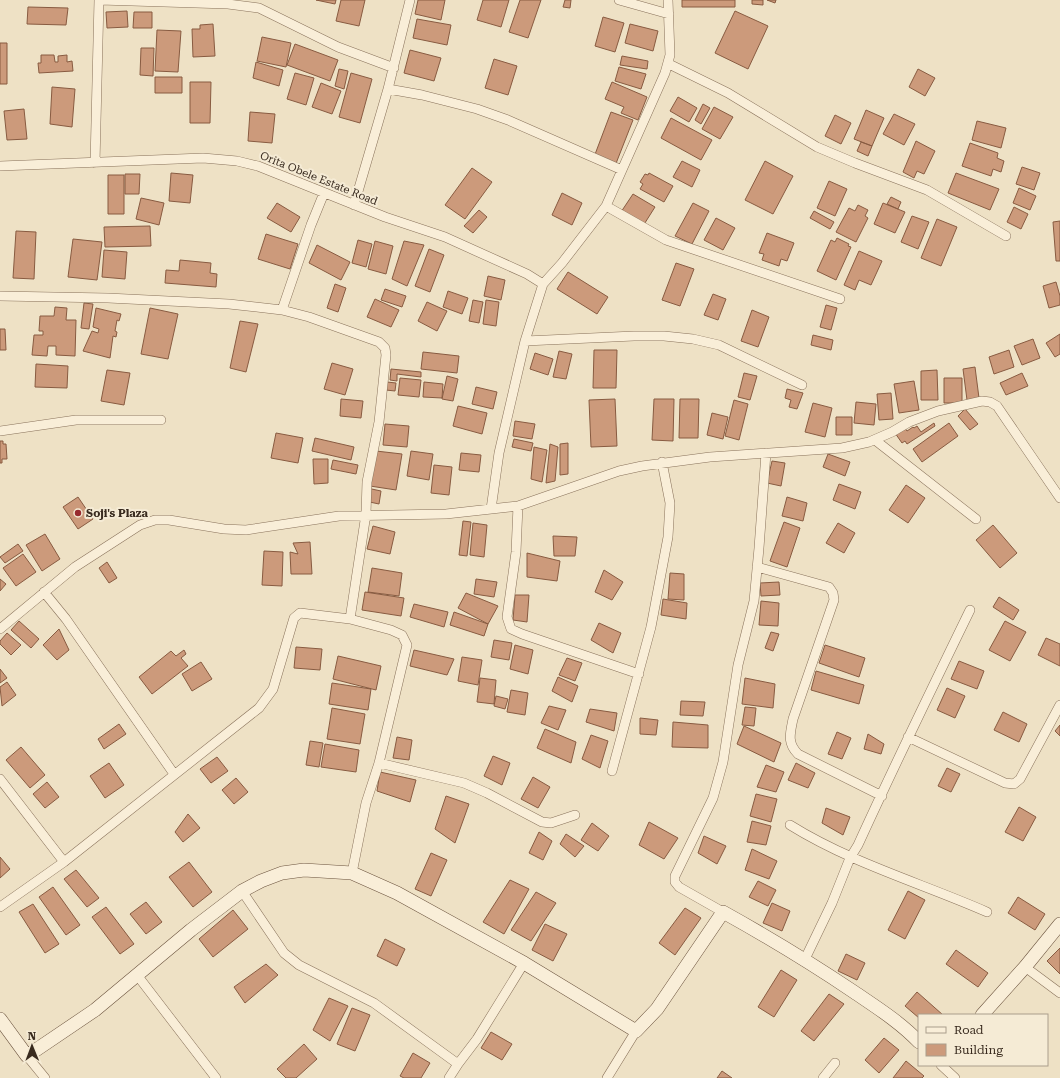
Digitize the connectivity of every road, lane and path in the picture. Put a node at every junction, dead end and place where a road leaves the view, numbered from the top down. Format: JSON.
{"nodes":[{"id":1,"x":100,"y":0,"type":"edge"},
{"id":2,"x":410,"y":0,"type":"edge"},
{"id":3,"x":619,"y":0,"type":"edge"},
{"id":4,"x":668,"y":0,"type":"edge"},
{"id":5,"x":669,"y":14,"type":"junction"},
{"id":6,"x":668,"y":64,"type":"junction"},
{"id":7,"x":394,"y":68,"type":"junction"},
{"id":8,"x":388,"y":89,"type":"junction"},
{"id":9,"x":95,"y":163,"type":"junction"},
{"id":10,"x":0,"y":166,"type":"edge"},
{"id":11,"x":622,"y":170,"type":"junction"},
{"id":12,"x":324,"y":193,"type":"junction"},
{"id":13,"x":354,"y":205,"type":"junction"},
{"id":14,"x":606,"y":206,"type":"junction"},
{"id":15,"x":1006,"y":236,"type":"dead end"},
{"id":16,"x":543,"y":284,"type":"junction"},
{"id":17,"x":0,"y":296,"type":"edge"},
{"id":18,"x":840,"y":299,"type":"dead end"},
{"id":19,"x":282,"y":310,"type":"junction"},
{"id":20,"x":525,"y":341,"type":"junction"},
{"id":21,"x":802,"y":385,"type":"dead end"},
{"id":22,"x":161,"y":420,"type":"dead end"},
{"id":23,"x":0,"y":431,"type":"edge"},
{"id":24,"x":875,"y":440,"type":"junction"},
{"id":25,"x":766,"y":452,"type":"junction"},
{"id":26,"x":662,"y":462,"type":"junction"},
{"id":27,"x":1060,"y":498,"type":"edge"},
{"id":28,"x":518,"y":506,"type":"junction"},
{"id":29,"x":491,"y":509,"type":"junction"},
{"id":30,"x":366,"y":514,"type":"junction"},
{"id":31,"x":976,"y":519,"type":"dead end"},
{"id":32,"x":757,"y":567,"type":"junction"},
{"id":33,"x":44,"y":592,"type":"junction"},
{"id":34,"x":970,"y":610,"type":"dead end"},
{"id":35,"x":350,"y":619,"type":"junction"},
{"id":36,"x":0,"y":628,"type":"edge"},
{"id":37,"x":639,"y":674,"type":"junction"},
{"id":38,"x":1060,"y":705,"type":"edge"},
{"id":39,"x":908,"y":737,"type":"junction"},
{"id":40,"x":379,"y":763,"type":"junction"},
{"id":41,"x":612,"y":771,"type":"dead end"},
{"id":42,"x":174,"y":774,"type":"junction"},
{"id":43,"x":0,"y":779,"type":"edge"},
{"id":44,"x":882,"y":796,"type":"junction"},
{"id":45,"x":574,"y":815,"type":"dead end"},
{"id":46,"x":790,"y":824,"type":"dead end"},
{"id":47,"x":850,"y":858,"type":"junction"},
{"id":48,"x":64,"y":862,"type":"junction"},
{"id":49,"x":352,"y":873,"type":"junction"},
{"id":50,"x":242,"y":891,"type":"junction"},
{"id":51,"x":0,"y":907,"type":"edge"},
{"id":52,"x":723,"y":912,"type":"junction"},
{"id":53,"x":987,"y":912,"type":"dead end"},
{"id":54,"x":1060,"y":924,"type":"edge"},
{"id":55,"x":805,"y":959,"type":"junction"},
{"id":56,"x":524,"y":963,"type":"junction"},
{"id":57,"x":1025,"y":967,"type":"junction"},
{"id":58,"x":137,"y":975,"type":"junction"},
{"id":59,"x":1060,"y":993,"type":"edge"},
{"id":60,"x":983,"y":1014,"type":"edge"},
{"id":61,"x":0,"y":1019,"type":"edge"},
{"id":62,"x":636,"y":1031,"type":"junction"},
{"id":63,"x":918,"y":1041,"type":"edge"},
{"id":64,"x":27,"y":1056,"type":"junction"},
{"id":65,"x":835,"y":1063,"type":"dead end"},
{"id":66,"x":458,"y":1064,"type":"junction"},
{"id":67,"x":943,"y":1066,"type":"edge"},
{"id":68,"x":45,"y":1078,"type":"edge"},
{"id":69,"x":216,"y":1078,"type":"edge"},
{"id":70,"x":448,"y":1078,"type":"edge"},
{"id":71,"x":607,"y":1078,"type":"edge"},
{"id":72,"x":824,"y":1078,"type":"edge"},
{"id":73,"x":955,"y":1078,"type":"edge"}],
"edges":[{"from":1,"to":7,"type":"street"},
{"from":1,"to":9,"type":"street"},
{"from":2,"to":7,"type":"street"},
{"from":3,"to":5,"type":"street"},
{"from":4,"to":5,"type":"street"},
{"from":5,"to":6,"type":"street"},
{"from":6,"to":11,"type":"street"},
{"from":6,"to":15,"type":"street"},
{"from":7,"to":8,"type":"street"},
{"from":8,"to":11,"type":"street"},
{"from":8,"to":13,"type":"street"},
{"from":9,"to":10,"type":"street","name":"Orita Obele Estate Road"},
{"from":9,"to":12,"type":"street","name":"Orita Obele Estate Road"},
{"from":11,"to":14,"type":"street"},
{"from":12,"to":13,"type":"street","name":"Orita Obele Estate Road"},
{"from":12,"to":19,"type":"street"},
{"from":13,"to":16,"type":"street","name":"Orita Obele Estate Road"},
{"from":14,"to":16,"type":"street"},
{"from":14,"to":18,"type":"street"},
{"from":16,"to":20,"type":"street"},
{"from":17,"to":19,"type":"street"},
{"from":19,"to":30,"type":"street"},
{"from":20,"to":21,"type":"street"},
{"from":20,"to":29,"type":"street"},
{"from":22,"to":23,"type":"street"},
{"from":24,"to":25,"type":"street"},
{"from":24,"to":27,"type":"street"},
{"from":24,"to":31,"type":"street"},
{"from":25,"to":26,"type":"street"},
{"from":25,"to":32,"type":"street"},
{"from":26,"to":28,"type":"street"},
{"from":26,"to":37,"type":"street"},
{"from":28,"to":29,"type":"street"},
{"from":28,"to":37,"type":"street"},
{"from":29,"to":30,"type":"street"},
{"from":30,"to":33,"type":"street"},
{"from":30,"to":35,"type":"street"},
{"from":32,"to":44,"type":"street"},
{"from":32,"to":52,"type":"street"},
{"from":33,"to":36,"type":"street"},
{"from":33,"to":42,"type":"street"},
{"from":34,"to":39,"type":"street"},
{"from":35,"to":40,"type":"street"},
{"from":35,"to":42,"type":"street"},
{"from":37,"to":41,"type":"street"},
{"from":38,"to":39,"type":"street"},
{"from":39,"to":44,"type":"street"},
{"from":40,"to":45,"type":"street"},
{"from":40,"to":49,"type":"street"},
{"from":42,"to":48,"type":"street"},
{"from":43,"to":48,"type":"street"},
{"from":44,"to":47,"type":"street"},
{"from":46,"to":47,"type":"street"},
{"from":47,"to":53,"type":"street"},
{"from":47,"to":55,"type":"street"},
{"from":48,"to":51,"type":"street"},
{"from":49,"to":50,"type":"street"},
{"from":49,"to":56,"type":"street"},
{"from":50,"to":58,"type":"street"},
{"from":50,"to":66,"type":"street"},
{"from":52,"to":55,"type":"street"},
{"from":52,"to":62,"type":"street"},
{"from":54,"to":57,"type":"street"},
{"from":55,"to":63,"type":"street"},
{"from":56,"to":62,"type":"street"},
{"from":56,"to":66,"type":"street"},
{"from":57,"to":59,"type":"street"},
{"from":57,"to":60,"type":"street"},
{"from":58,"to":64,"type":"street"},
{"from":58,"to":69,"type":"street"},
{"from":61,"to":64,"type":"street"},
{"from":62,"to":71,"type":"street"},
{"from":64,"to":68,"type":"street"},
{"from":65,"to":72,"type":"street"},
{"from":66,"to":70,"type":"street"},
{"from":67,"to":73,"type":"street"}]}
